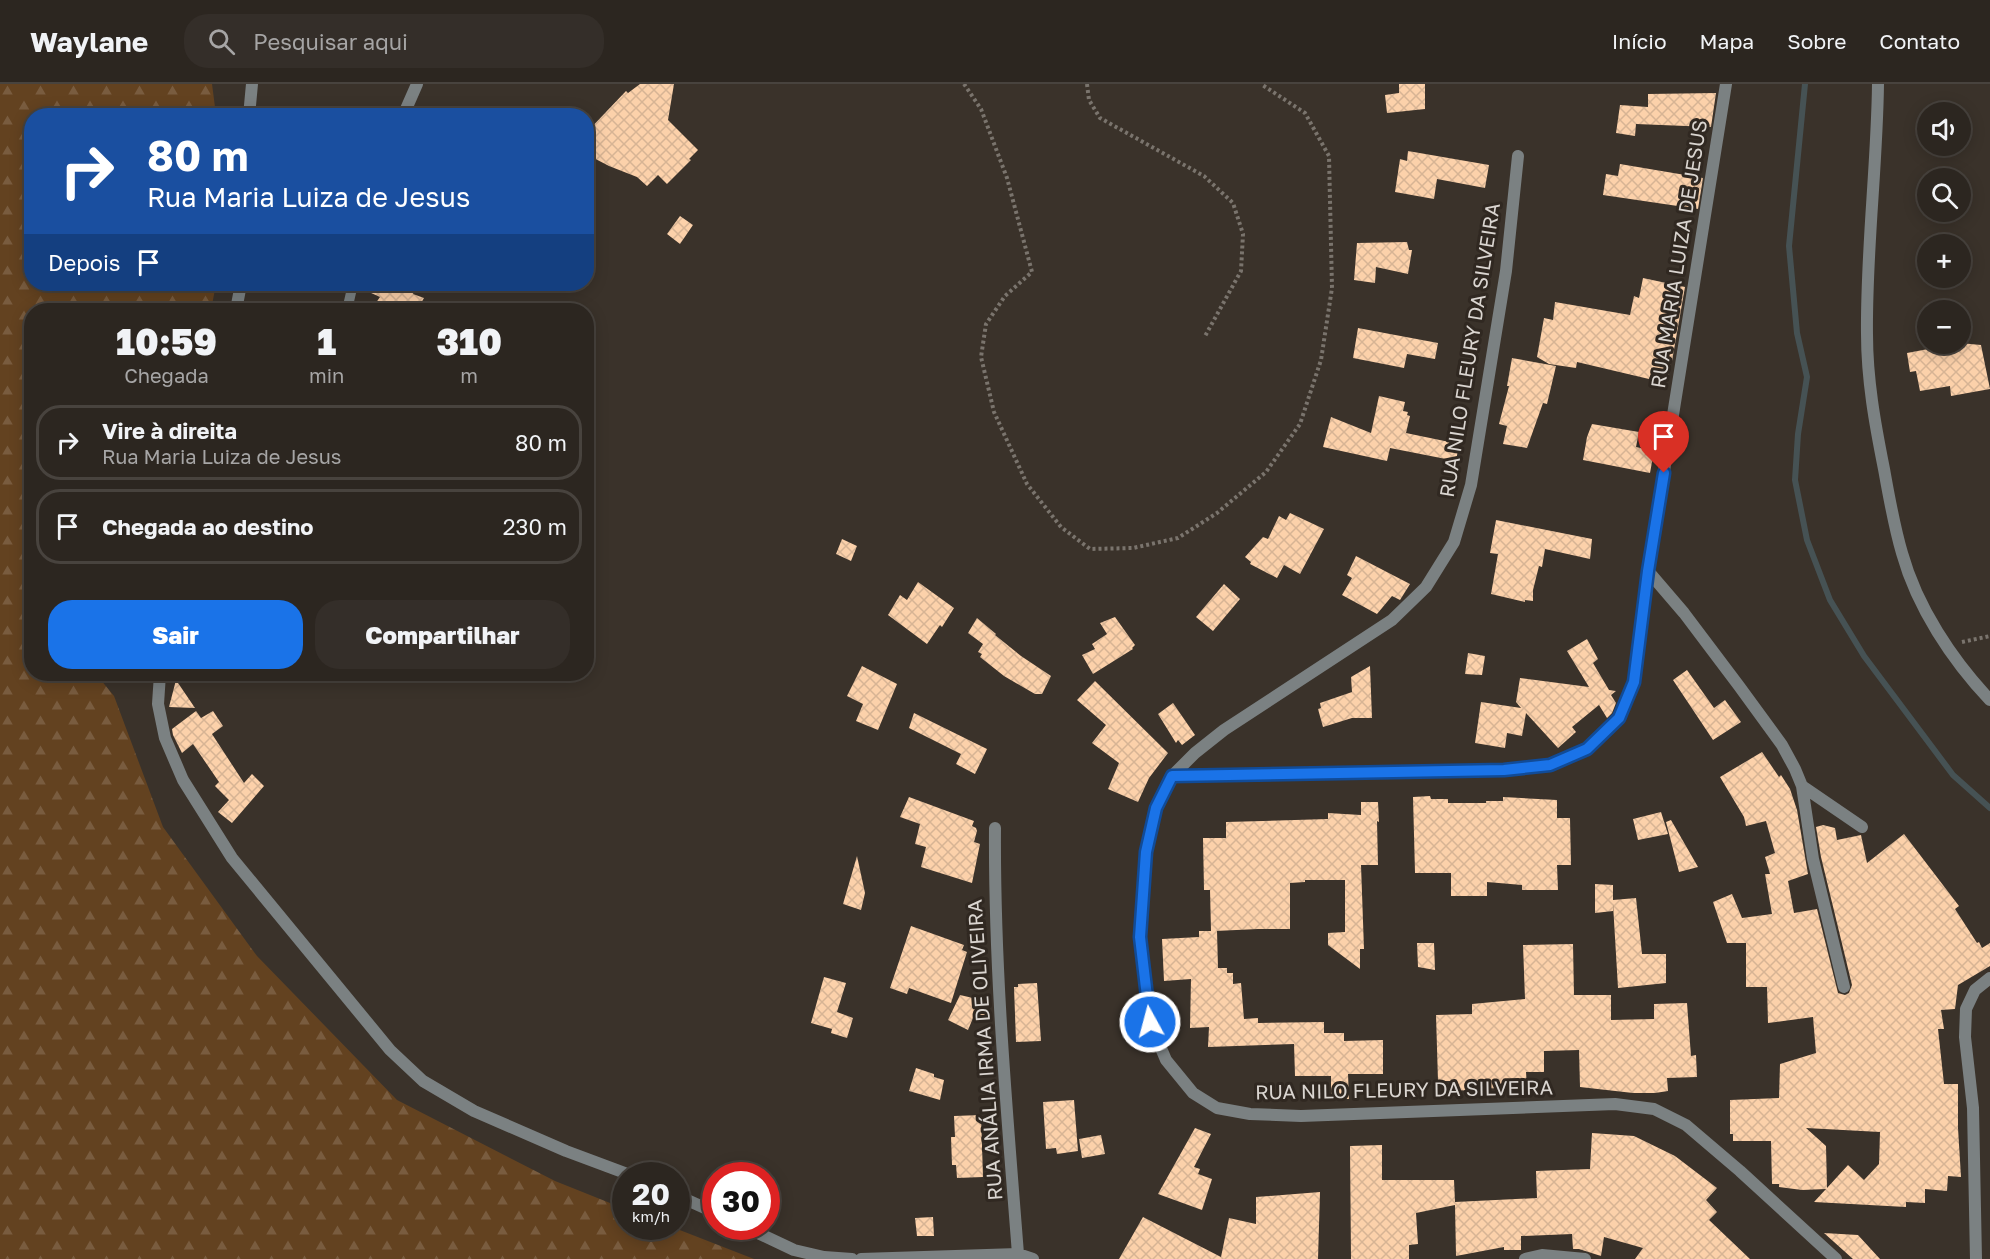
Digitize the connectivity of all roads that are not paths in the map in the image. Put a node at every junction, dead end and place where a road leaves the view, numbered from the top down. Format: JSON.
{"nodes":[{"id":1,"x":252,"y":84,"type":"edge"},
{"id":2,"x":417,"y":84,"type":"edge"},
{"id":3,"x":1726,"y":84,"type":"edge"},
{"id":4,"x":1878,"y":84,"type":"edge"},
{"id":5,"x":250,"y":108,"type":"edge"},
{"id":6,"x":406,"y":108,"type":"edge"},
{"id":7,"x":1518,"y":156,"type":"dead end"},
{"id":8,"x":1648,"y":571,"type":"junction"},
{"id":9,"x":160,"y":681,"type":"edge"},
{"id":10,"x":1990,"y":700,"type":"edge"},
{"id":11,"x":1172,"y":776,"type":"junction"},
{"id":12,"x":1802,"y":786,"type":"junction"},
{"id":13,"x":1862,"y":827,"type":"dead end"},
{"id":14,"x":994,"y":828,"type":"dead end"},
{"id":15,"x":1990,"y":978,"type":"edge"},
{"id":16,"x":1844,"y":987,"type":"dead end"},
{"id":17,"x":612,"y":1168,"type":"edge"},
{"id":18,"x":773,"y":1240,"type":"edge"},
{"id":19,"x":1018,"y":1254,"type":"junction"},
{"id":20,"x":852,"y":1259,"type":"edge"},
{"id":21,"x":861,"y":1259,"type":"edge"},
{"id":22,"x":1034,"y":1259,"type":"edge"},
{"id":23,"x":1525,"y":1259,"type":"edge"},
{"id":24,"x":1585,"y":1259,"type":"edge"},
{"id":25,"x":1836,"y":1259,"type":"edge"},
{"id":26,"x":1976,"y":1259,"type":"edge"}],
"edges":[{"from":1,"to":5,"type":"street"},
{"from":2,"to":6,"type":"street"},
{"from":3,"to":8,"type":"street","name":"RUA MARIA LUIZA DE JESUS"},
{"from":4,"to":10,"type":"street"},
{"from":7,"to":11,"type":"street","name":"RUA NILO FLEURY DA SILVEIRA"},
{"from":8,"to":11,"type":"street","name":"RUA MARIA LUIZA DE JESUS"},
{"from":8,"to":12,"type":"street"},
{"from":9,"to":17,"type":"street"},
{"from":11,"to":25,"type":"street","name":"RUA NILO FLEURY DA SILVEIRA"},
{"from":12,"to":13,"type":"street"},
{"from":12,"to":16,"type":"street"},
{"from":14,"to":19,"type":"street","name":"RUA ANÁLIA IRMA DE OLIVEIRA"},
{"from":15,"to":26,"type":"street"},
{"from":18,"to":20,"type":"street"},
{"from":19,"to":21,"type":"street"},
{"from":19,"to":22,"type":"street"},
{"from":23,"to":24,"type":"street"}]}
